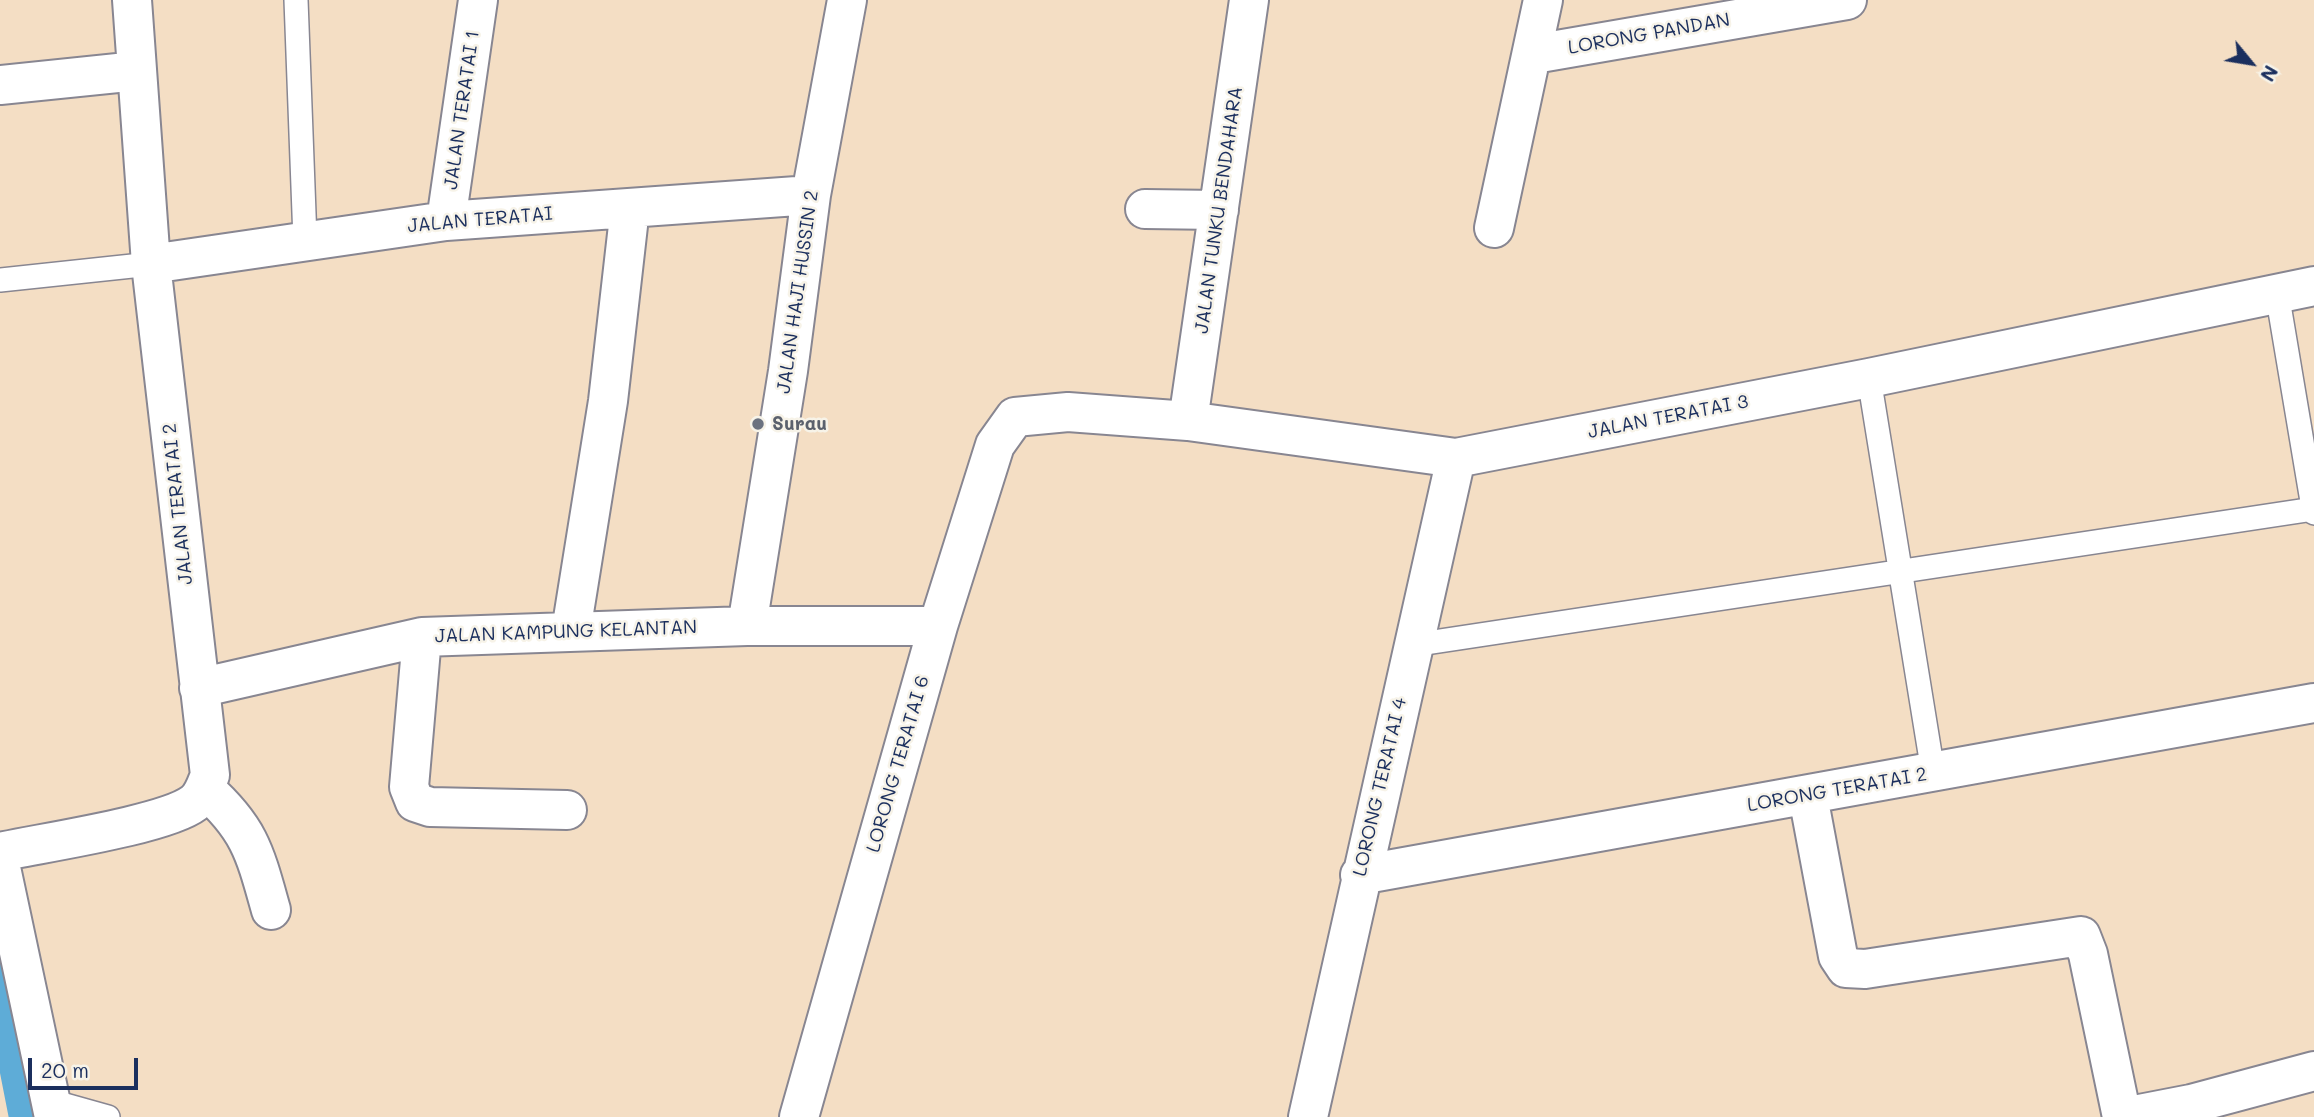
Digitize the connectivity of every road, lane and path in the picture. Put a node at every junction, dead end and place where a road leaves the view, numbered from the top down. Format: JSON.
{"nodes":[{"id":1,"x":132,"y":0,"type":"edge"},
{"id":2,"x":296,"y":0,"type":"edge"},
{"id":3,"x":478,"y":0,"type":"edge"},
{"id":4,"x":847,"y":0,"type":"edge"},
{"id":5,"x":1249,"y":0,"type":"edge"},
{"id":6,"x":1543,"y":0,"type":"edge"},
{"id":7,"x":1847,"y":0,"type":"edge"},
{"id":8,"x":1534,"y":54,"type":"junction"},
{"id":9,"x":137,"y":71,"type":"junction"},
{"id":10,"x":0,"y":85,"type":"edge"},
{"id":11,"x":811,"y":195,"type":"junction"},
{"id":12,"x":630,"y":208,"type":"junction"},
{"id":13,"x":1145,"y":209,"type":"dead end"},
{"id":14,"x":1219,"y":210,"type":"junction"},
{"id":15,"x":446,"y":221,"type":"junction"},
{"id":16,"x":1494,"y":228,"type":"dead end"},
{"id":17,"x":305,"y":240,"type":"junction"},
{"id":18,"x":151,"y":264,"type":"junction"},
{"id":19,"x":0,"y":280,"type":"edge"},
{"id":20,"x":2314,"y":286,"type":"edge"},
{"id":21,"x":2277,"y":293,"type":"junction"},
{"id":22,"x":1869,"y":378,"type":"junction"},
{"id":23,"x":1015,"y":417,"type":"joint"},
{"id":24,"x":1188,"y":421,"type":"junction"},
{"id":25,"x":1456,"y":458,"type":"junction"},
{"id":26,"x":2314,"y":511,"type":"edge"},
{"id":27,"x":1900,"y":570,"type":"junction"},
{"id":28,"x":747,"y":626,"type":"junction"},
{"id":29,"x":938,"y":626,"type":"junction"},
{"id":30,"x":571,"y":631,"type":"junction"},
{"id":31,"x":422,"y":637,"type":"junction"},
{"id":32,"x":1413,"y":645,"type":"junction"},
{"id":33,"x":199,"y":688,"type":"junction"},
{"id":34,"x":2314,"y":703,"type":"edge"},
{"id":35,"x":1933,"y":772,"type":"junction"},
{"id":36,"x":205,"y":789,"type":"junction"},
{"id":37,"x":1808,"y":796,"type":"junction"},
{"id":38,"x":568,"y":810,"type":"dead end"},
{"id":39,"x":0,"y":852,"type":"edge"},
{"id":40,"x":0,"y":863,"type":"edge"},
{"id":41,"x":1360,"y":875,"type":"junction"},
{"id":42,"x":271,"y":910,"type":"dead end"},
{"id":43,"x":2314,"y":1071,"type":"edge"},
{"id":44,"x":53,"y":1109,"type":"edge"},
{"id":45,"x":108,"y":1117,"type":"edge"},
{"id":46,"x":799,"y":1117,"type":"edge"},
{"id":47,"x":1307,"y":1117,"type":"edge"},
{"id":48,"x":2123,"y":1117,"type":"edge"}],
"edges":[{"from":1,"to":9,"type":"street","name":"JALAN TERATAI 2"},
{"from":2,"to":17,"type":"lane"},
{"from":3,"to":15,"type":"street","name":"JALAN TERATAI 1"},
{"from":4,"to":11,"type":"street","name":"JALAN HAJI HUSSIN 2"},
{"from":5,"to":14,"type":"street","name":"JALAN TUNKU BENDAHARA"},
{"from":6,"to":8,"type":"street"},
{"from":7,"to":8,"type":"street","name":"LORONG PANDAN"},
{"from":8,"to":16,"type":"street"},
{"from":9,"to":10,"type":"street"},
{"from":9,"to":18,"type":"street","name":"JALAN TERATAI 2"},
{"from":11,"to":12,"type":"street","name":"JALAN TERATAI"},
{"from":11,"to":28,"type":"street","name":"JALAN HAJI HUSSIN 2"},
{"from":12,"to":15,"type":"street","name":"JALAN TERATAI"},
{"from":12,"to":30,"type":"street"},
{"from":13,"to":14,"type":"street"},
{"from":14,"to":24,"type":"street","name":"JALAN TUNKU BENDAHARA"},
{"from":15,"to":17,"type":"street","name":"JALAN TERATAI"},
{"from":17,"to":18,"type":"street","name":"JALAN TERATAI"},
{"from":18,"to":19,"type":"lane"},
{"from":18,"to":33,"type":"street","name":"JALAN TERATAI 2"},
{"from":20,"to":21,"type":"street","name":"JALAN TERATAI 3"},
{"from":21,"to":22,"type":"street","name":"JALAN TERATAI 3"},
{"from":21,"to":26,"type":"lane"},
{"from":22,"to":25,"type":"street","name":"JALAN TERATAI 3"},
{"from":22,"to":27,"type":"lane"},
{"from":23,"to":24,"type":"street","name":"JALAN TERATAI 3"},
{"from":23,"to":29,"type":"street","name":"LORONG TERATAI 6"},
{"from":24,"to":25,"type":"street","name":"JALAN TERATAI 3"},
{"from":25,"to":32,"type":"street","name":"LORONG TERATAI 4"},
{"from":26,"to":27,"type":"lane"},
{"from":27,"to":32,"type":"lane"},
{"from":27,"to":35,"type":"lane"},
{"from":28,"to":29,"type":"street","name":"JALAN KAMPUNG KELANTAN"},
{"from":28,"to":30,"type":"street","name":"JALAN KAMPUNG KELANTAN"},
{"from":29,"to":46,"type":"street","name":"LORONG TERATAI 6"},
{"from":30,"to":31,"type":"street","name":"JALAN KAMPUNG KELANTAN"},
{"from":31,"to":33,"type":"street","name":"JALAN KAMPUNG KELANTAN"},
{"from":31,"to":38,"type":"street"},
{"from":32,"to":41,"type":"street","name":"LORONG TERATAI 4"},
{"from":33,"to":36,"type":"street","name":"JALAN TERATAI 2"},
{"from":34,"to":35,"type":"street","name":"LORONG TERATAI 2"},
{"from":35,"to":37,"type":"street","name":"LORONG TERATAI 2"},
{"from":36,"to":39,"type":"street"},
{"from":36,"to":42,"type":"street"},
{"from":37,"to":41,"type":"street","name":"LORONG TERATAI 2"},
{"from":37,"to":48,"type":"street"},
{"from":40,"to":44,"type":"street"},
{"from":41,"to":47,"type":"street","name":"LORONG TERATAI 4"},
{"from":43,"to":48,"type":"street"},
{"from":44,"to":45,"type":"lane"}]}
